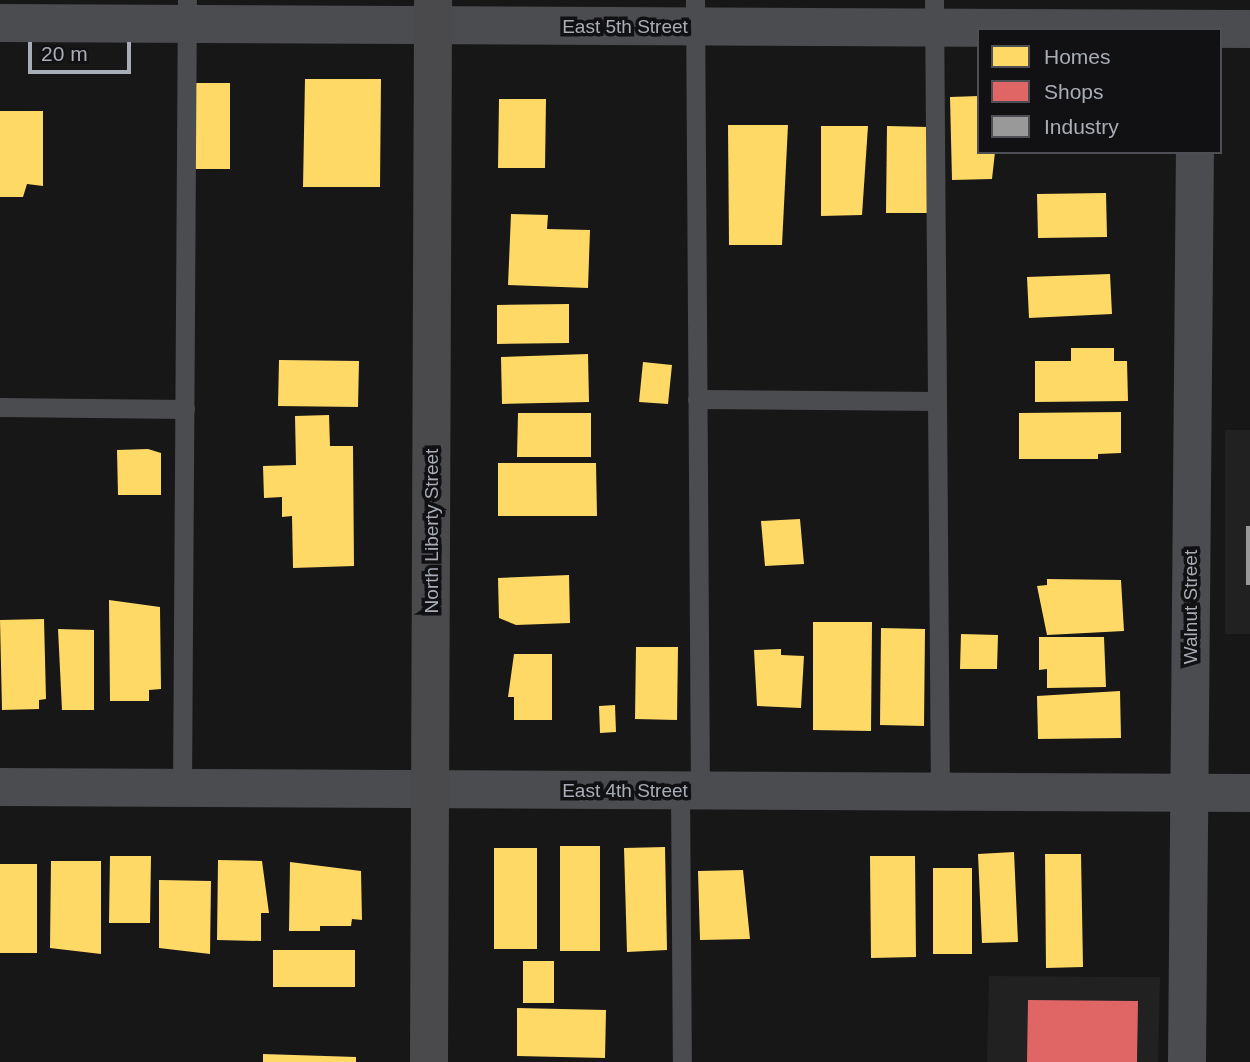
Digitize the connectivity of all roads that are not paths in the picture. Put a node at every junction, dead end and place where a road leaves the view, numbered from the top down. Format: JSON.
{"nodes":[{"id":1,"x":1194,"y":0,"type":"edge"},
{"id":2,"x":187,"y":12,"type":"edge"},
{"id":3,"x":432,"y":13,"type":"edge"},
{"id":4,"x":695,"y":14,"type":"edge"},
{"id":5,"x":934,"y":14,"type":"edge"},
{"id":6,"x":0,"y":23,"type":"edge"},
{"id":7,"x":1177,"y":28,"type":"edge"},
{"id":8,"x":1194,"y":28,"type":"edge"},
{"id":9,"x":1222,"y":29,"type":"edge"},
{"id":10,"x":1250,"y":29,"type":"edge"},
{"id":11,"x":1195,"y":154,"type":"edge"},
{"id":12,"x":697,"y":399,"type":"junction"},
{"id":13,"x":937,"y":401,"type":"junction"},
{"id":14,"x":0,"y":407,"type":"edge"},
{"id":15,"x":185,"y":409,"type":"junction"},
{"id":16,"x":0,"y":787,"type":"edge"},
{"id":17,"x":182,"y":788,"type":"junction"},
{"id":18,"x":430,"y":791,"type":"junction"},
{"id":19,"x":690,"y":791,"type":"junction"},
{"id":20,"x":940,"y":791,"type":"junction"},
{"id":21,"x":1190,"y":792,"type":"junction"},
{"id":22,"x":1250,"y":793,"type":"edge"},
{"id":23,"x":429,"y":1062,"type":"edge"},
{"id":24,"x":682,"y":1062,"type":"edge"},
{"id":25,"x":1187,"y":1062,"type":"edge"}],
"edges":[{"from":1,"to":8,"type":"street"},
{"from":2,"to":3,"type":"street","name":"East 5th Street"},
{"from":2,"to":6,"type":"street","name":"East 5th Street"},
{"from":2,"to":15,"type":"lane"},
{"from":3,"to":4,"type":"street","name":"East 5th Street"},
{"from":3,"to":18,"type":"street","name":"North Liberty Street"},
{"from":4,"to":5,"type":"street","name":"East 5th Street"},
{"from":4,"to":12,"type":"lane"},
{"from":5,"to":7,"type":"street","name":"East 5th Street"},
{"from":5,"to":13,"type":"lane"},
{"from":9,"to":10,"type":"street","name":"East 5th Street"},
{"from":11,"to":21,"type":"street","name":"Walnut Street"},
{"from":12,"to":13,"type":"lane"},
{"from":12,"to":19,"type":"lane"},
{"from":13,"to":20,"type":"lane"},
{"from":14,"to":15,"type":"lane"},
{"from":15,"to":17,"type":"lane"},
{"from":16,"to":17,"type":"street","name":"East 4th Street"},
{"from":17,"to":18,"type":"street","name":"East 4th Street"},
{"from":18,"to":19,"type":"street","name":"East 4th Street"},
{"from":18,"to":23,"type":"street","name":"North Liberty Street"},
{"from":19,"to":20,"type":"street","name":"East 4th Street"},
{"from":19,"to":24,"type":"lane"},
{"from":20,"to":21,"type":"street","name":"East 4th Street"},
{"from":21,"to":22,"type":"street","name":"East 4th Street"},
{"from":21,"to":25,"type":"street","name":"Walnut Street"}]}
